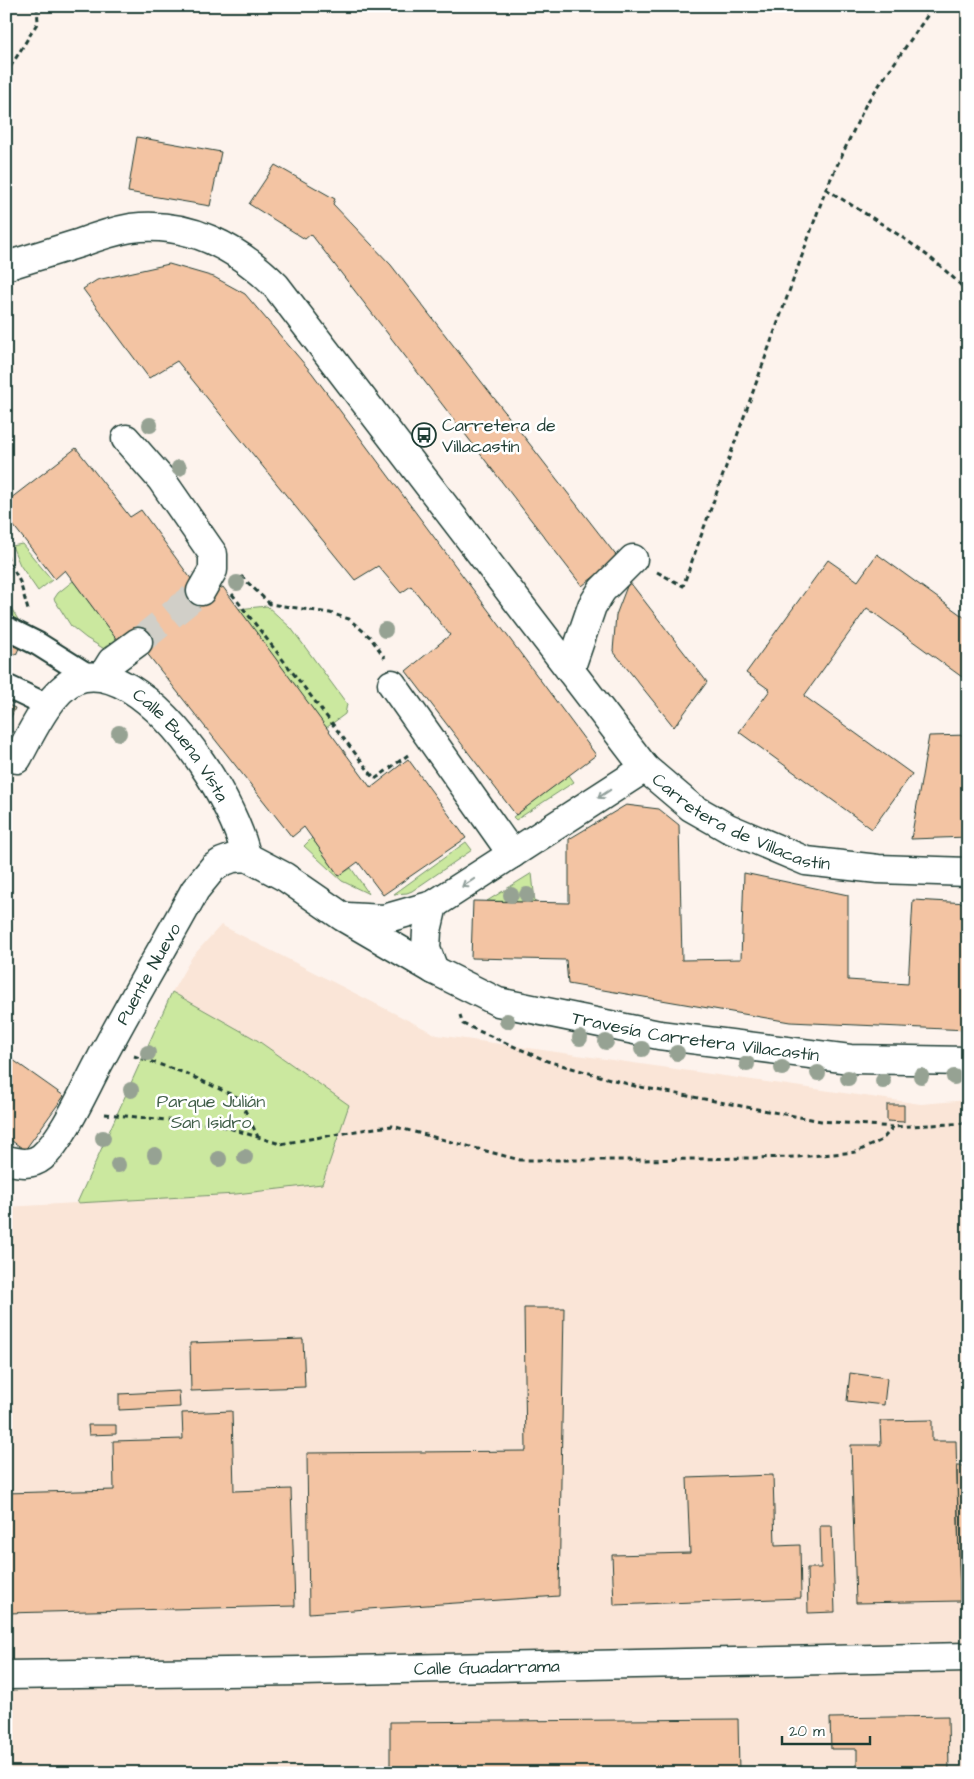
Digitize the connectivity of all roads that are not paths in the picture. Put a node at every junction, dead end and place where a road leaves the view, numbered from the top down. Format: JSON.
{"nodes":[{"id":1,"x":6,"y":266,"type":"edge"},
{"id":2,"x":126,"y":439,"type":"dead end"},
{"id":3,"x":632,"y":559,"type":"road end"},
{"id":4,"x":213,"y":589,"type":"road end"},
{"id":5,"x":6,"y":628,"type":"edge"},
{"id":6,"x":138,"y":642,"type":"tunnel mouth"},
{"id":7,"x":570,"y":670,"type":"junction"},
{"id":8,"x":95,"y":676,"type":"junction"},
{"id":9,"x":392,"y":684,"type":"road end"},
{"id":10,"x":6,"y":686,"type":"edge"},
{"id":11,"x":48,"y":706,"type":"junction"},
{"id":12,"x":12,"y":756,"type":"edge"},
{"id":13,"x":645,"y":768,"type":"junction"},
{"id":14,"x":512,"y":854,"type":"junction"},
{"id":15,"x":247,"y":857,"type":"junction"},
{"id":16,"x":968,"y":872,"type":"edge"},
{"id":17,"x":432,"y":905,"type":"junction"},
{"id":18,"x":343,"y":917,"type":"junction"},
{"id":19,"x":434,"y":970,"type":"junction"},
{"id":20,"x":968,"y":1061,"type":"edge"},
{"id":21,"x":6,"y":1160,"type":"edge"},
{"id":22,"x":968,"y":1657,"type":"edge"},
{"id":23,"x":6,"y":1675,"type":"edge"}],
"edges":[{"from":1,"to":7,"type":"street","name":"Carretera de Villacastín"},
{"from":2,"to":4,"type":"street"},
{"from":3,"to":7,"type":"street"},
{"from":5,"to":8,"type":"street"},
{"from":6,"to":8,"type":"street"},
{"from":7,"to":13,"type":"street","name":"Carretera de Villacastín"},
{"from":8,"to":11,"type":"street"},
{"from":8,"to":15,"type":"street","name":"Calle Buena Vista"},
{"from":9,"to":14,"type":"street"},
{"from":10,"to":11,"type":"street"},
{"from":11,"to":12,"type":"street"},
{"from":13,"to":14,"type":"street","one_way":true},
{"from":13,"to":16,"type":"street","name":"Carretera de Villacastín"},
{"from":14,"to":17,"type":"street","one_way":true},
{"from":15,"to":18,"type":"street"},
{"from":15,"to":21,"type":"street","name":"Puente Nuevo"},
{"from":17,"to":18,"type":"street"},
{"from":17,"to":19,"type":"street"},
{"from":18,"to":19,"type":"street"},
{"from":19,"to":20,"type":"street","name":"Travesía Carretera Villacastín"},
{"from":22,"to":23,"type":"street","name":"Calle Guadarrama"}]}
